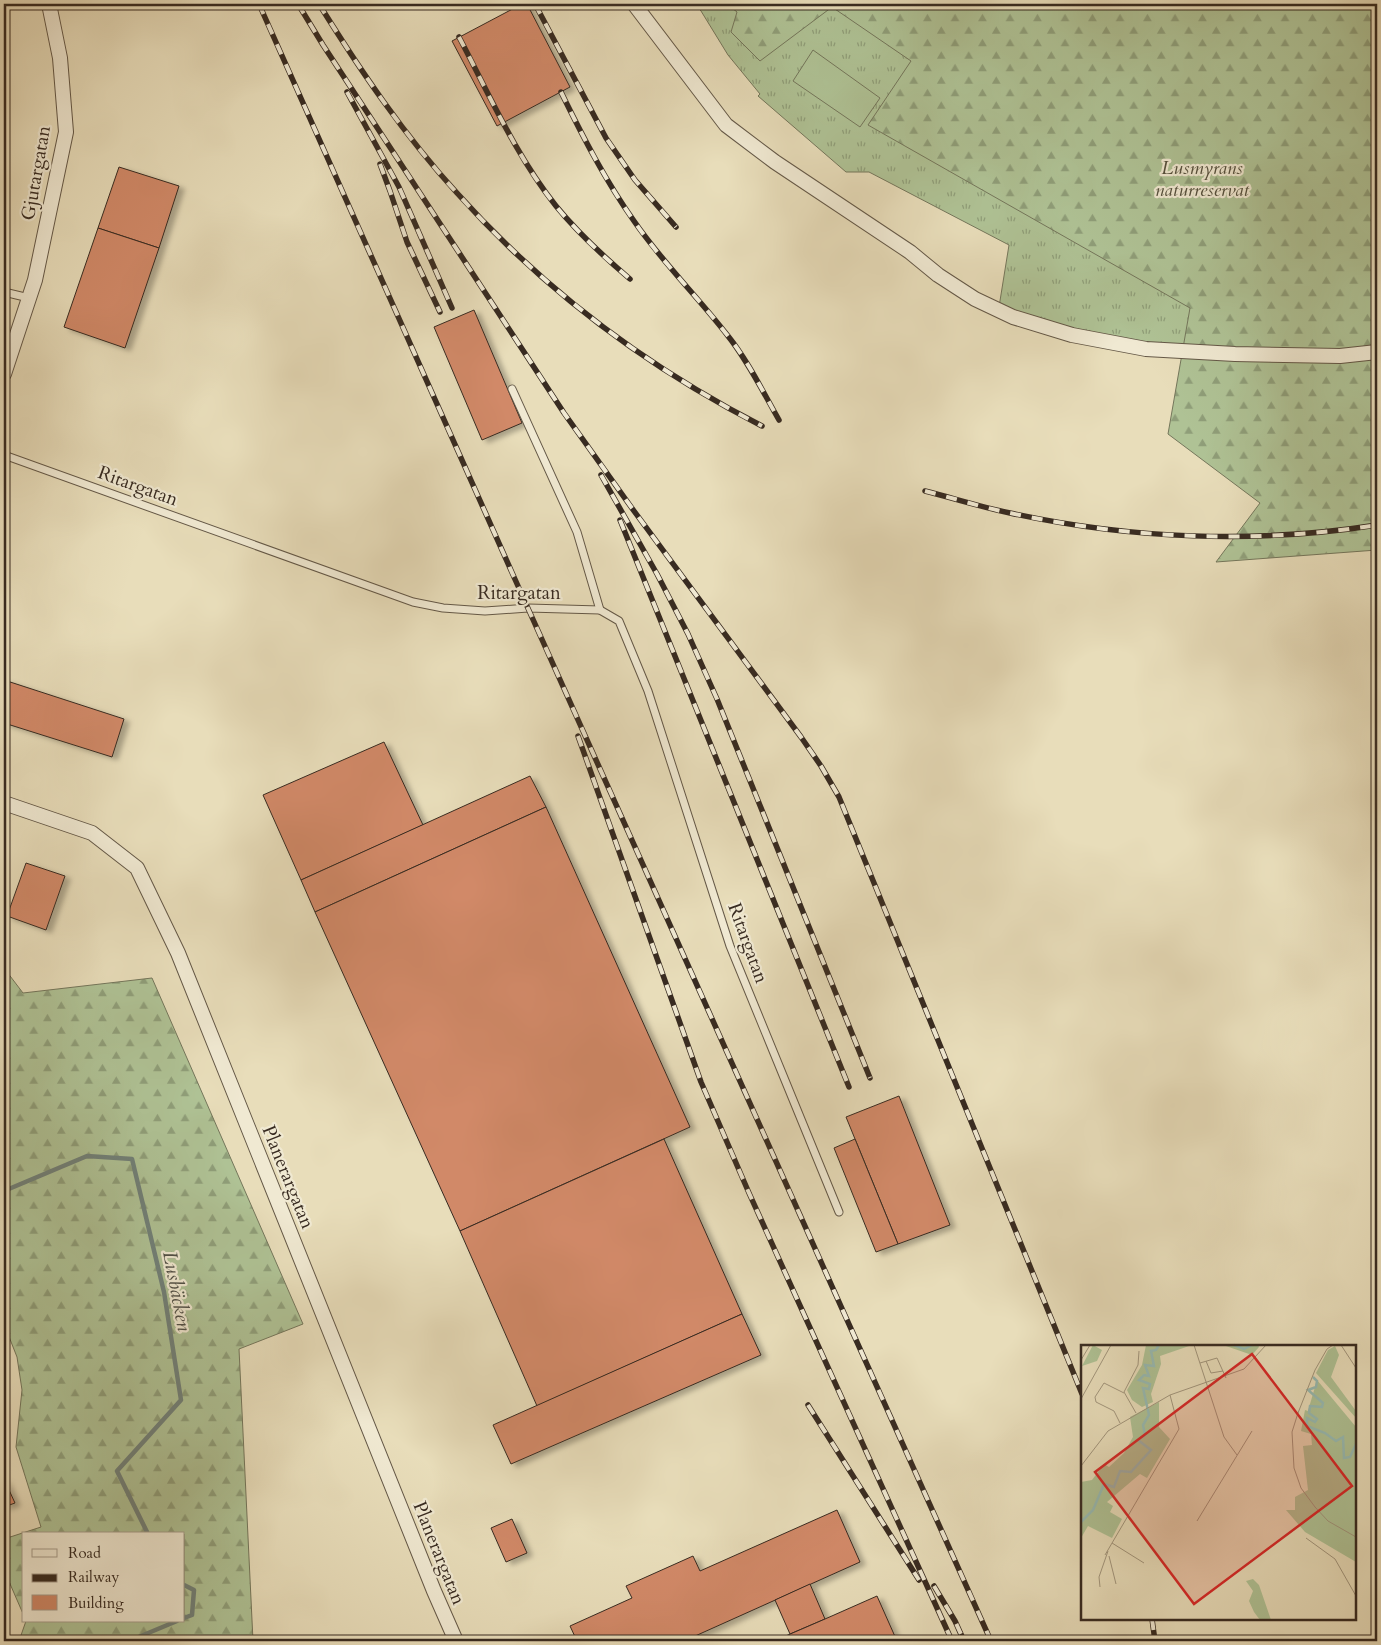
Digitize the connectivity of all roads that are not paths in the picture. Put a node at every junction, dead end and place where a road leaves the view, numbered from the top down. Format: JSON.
{"nodes":[{"id":1,"x":49,"y":4,"type":"edge"},
{"id":2,"x":634,"y":4,"type":"edge"},
{"id":3,"x":4,"y":292,"type":"edge"},
{"id":4,"x":29,"y":298,"type":"junction"},
{"id":5,"x":1377,"y":352,"type":"edge"},
{"id":6,"x":4,"y":374,"type":"edge"},
{"id":7,"x":512,"y":389,"type":"dead end"},
{"id":8,"x":4,"y":455,"type":"edge"},
{"id":9,"x":600,"y":610,"type":"junction"},
{"id":10,"x":4,"y":803,"type":"edge"},
{"id":11,"x":839,"y":1212,"type":"dead end"},
{"id":12,"x":456,"y":1641,"type":"edge"}],
"edges":[{"from":1,"to":4,"type":"street","name":"Gjutargatan"},
{"from":2,"to":5,"type":"street"},
{"from":3,"to":4,"type":"lane"},
{"from":4,"to":6,"type":"street","name":"Gjutargatan"},
{"from":7,"to":9,"type":"lane"},
{"from":8,"to":9,"type":"lane","name":"Ritargatan"},
{"from":9,"to":11,"type":"lane","name":"Ritargatan"},
{"from":10,"to":12,"type":"street","name":"Planerargatan"}]}
